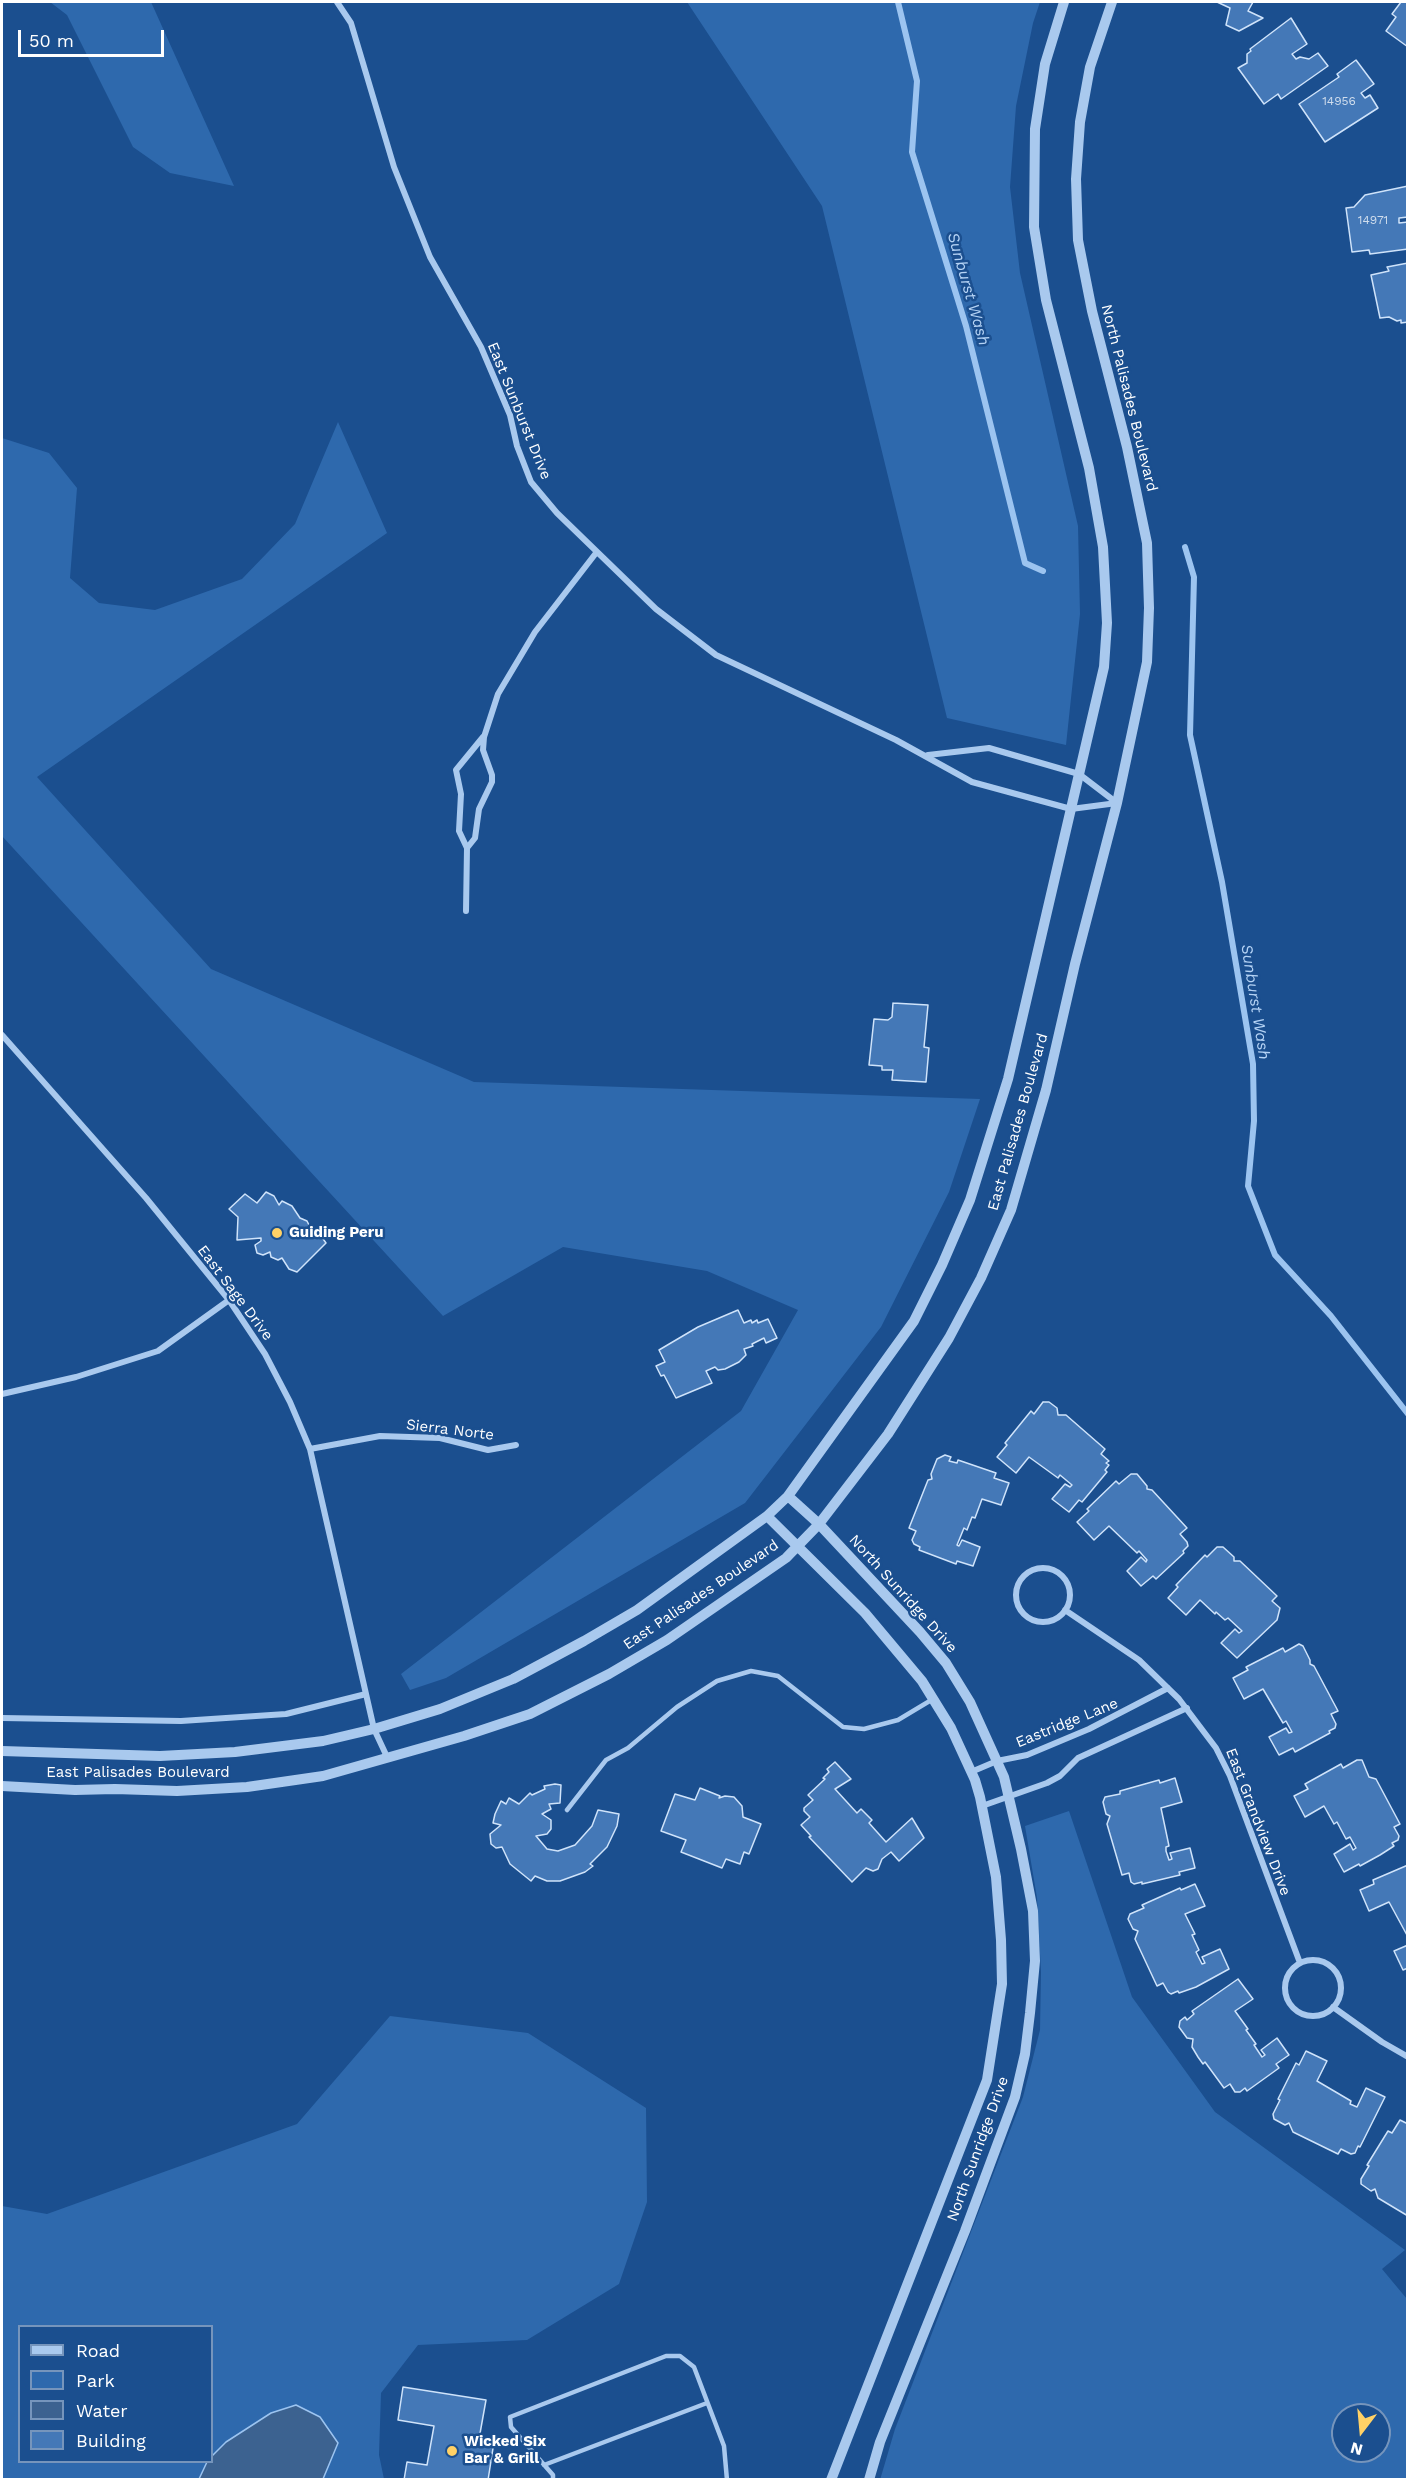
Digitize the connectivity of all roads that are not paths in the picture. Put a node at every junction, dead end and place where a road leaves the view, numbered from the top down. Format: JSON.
{"nodes":[{"id":1,"x":337,"y":2,"type":"edge"},
{"id":2,"x":1064,"y":2,"type":"edge"},
{"id":3,"x":1112,"y":2,"type":"edge"},
{"id":4,"x":596,"y":553,"type":"junction"},
{"id":5,"x":483,"y":737,"type":"junction"},
{"id":6,"x":927,"y":755,"type":"junction"},
{"id":7,"x":1079,"y":774,"type":"junction"},
{"id":8,"x":1117,"y":803,"type":"junction"},
{"id":9,"x":1071,"y":809,"type":"junction"},
{"id":10,"x":467,"y":848,"type":"junction"},
{"id":11,"x":466,"y":910,"type":"dead end"},
{"id":12,"x":2,"y":1036,"type":"edge"},
{"id":13,"x":229,"y":1300,"type":"junction"},
{"id":14,"x":2,"y":1394,"type":"edge"},
{"id":15,"x":516,"y":1445,"type":"dead end"},
{"id":16,"x":310,"y":1449,"type":"junction"},
{"id":17,"x":788,"y":1496,"type":"junction"},
{"id":18,"x":767,"y":1516,"type":"junction"},
{"id":19,"x":819,"y":1524,"type":"junction"},
{"id":20,"x":796,"y":1546,"type":"junction"},
{"id":21,"x":1065,"y":1610,"type":"junction"},
{"id":22,"x":1168,"y":1688,"type":"junction"},
{"id":23,"x":366,"y":1694,"type":"junction"},
{"id":24,"x":933,"y":1699,"type":"junction"},
{"id":25,"x":1187,"y":1708,"type":"junction"},
{"id":26,"x":2,"y":1718,"type":"edge"},
{"id":27,"x":374,"y":1729,"type":"junction"},
{"id":28,"x":2,"y":1750,"type":"edge"},
{"id":29,"x":388,"y":1759,"type":"junction"},
{"id":30,"x":997,"y":1761,"type":"junction"},
{"id":31,"x":971,"y":1772,"type":"junction"},
{"id":32,"x":2,"y":1785,"type":"edge"},
{"id":33,"x":1008,"y":1797,"type":"junction"},
{"id":34,"x":982,"y":1806,"type":"junction"},
{"id":35,"x":567,"y":1810,"type":"dead end"},
{"id":36,"x":1300,"y":1963,"type":"junction"},
{"id":37,"x":1334,"y":2007,"type":"junction"},
{"id":38,"x":1407,"y":2056,"type":"edge"},
{"id":39,"x":707,"y":2403,"type":"junction"},
{"id":40,"x":544,"y":2465,"type":"junction"},
{"id":41,"x":554,"y":2480,"type":"edge"},
{"id":42,"x":727,"y":2480,"type":"edge"},
{"id":43,"x":831,"y":2480,"type":"edge"},
{"id":44,"x":869,"y":2480,"type":"edge"}],
"edges":[{"from":1,"to":4,"type":"street","name":"East Sunburst Drive"},
{"from":2,"to":7,"type":"street"},
{"from":3,"to":8,"type":"street","name":"North Palisades Boulevard"},
{"from":4,"to":5,"type":"street"},
{"from":4,"to":6,"type":"street","name":"East Sunburst Drive"},
{"from":5,"to":10,"type":"street"},
{"from":5,"to":10,"type":"street"},
{"from":6,"to":7,"type":"street"},
{"from":6,"to":9,"type":"street","name":"East Sunburst Drive"},
{"from":7,"to":8,"type":"street"},
{"from":7,"to":9,"type":"street","name":"East Palisades Boulevard"},
{"from":8,"to":9,"type":"street","name":"East Sunburst Drive"},
{"from":8,"to":19,"type":"street","name":"East Palisades Boulevard"},
{"from":9,"to":17,"type":"street","name":"East Palisades Boulevard"},
{"from":10,"to":11,"type":"street"},
{"from":12,"to":13,"type":"street","name":"East Sage Drive"},
{"from":13,"to":14,"type":"street"},
{"from":13,"to":16,"type":"street","name":"East Sage Drive"},
{"from":15,"to":16,"type":"street","name":"Sierra Norte"},
{"from":16,"to":23,"type":"street","name":"East Sage Drive"},
{"from":17,"to":18,"type":"street","name":"East Palisades Boulevard"},
{"from":17,"to":19,"type":"street","name":"North Sunridge Drive"},
{"from":18,"to":20,"type":"street","name":"North Sunridge Drive"},
{"from":18,"to":27,"type":"street","name":"East Palisades Boulevard"},
{"from":19,"to":20,"type":"street","name":"East Palisades Boulevard"},
{"from":19,"to":30,"type":"street","name":"North Sunridge Drive"},
{"from":20,"to":24,"type":"street","name":"North Sunridge Drive"},
{"from":20,"to":29,"type":"street","name":"East Palisades Boulevard"},
{"from":21,"to":21,"type":"street"},
{"from":21,"to":22,"type":"street","name":"East Grandview Drive"},
{"from":22,"to":25,"type":"street","name":"East Grandview Drive"},
{"from":22,"to":30,"type":"street","name":"Eastridge Lane"},
{"from":23,"to":26,"type":"street"},
{"from":23,"to":27,"type":"street","name":"East Sage Drive"},
{"from":24,"to":31,"type":"street","name":"North Sunridge Drive"},
{"from":24,"to":35,"type":"lane"},
{"from":25,"to":33,"type":"street"},
{"from":25,"to":36,"type":"street","name":"East Grandview Drive"},
{"from":27,"to":28,"type":"street","name":"East Palisades Boulevard"},
{"from":27,"to":29,"type":"street","name":"East Sage Drive"},
{"from":29,"to":32,"type":"street","name":"East Palisades Boulevard"},
{"from":30,"to":31,"type":"street","name":"Eastridge Lane"},
{"from":30,"to":33,"type":"street","name":"North Sunridge Drive"},
{"from":31,"to":34,"type":"street","name":"North Sunridge Drive"},
{"from":33,"to":34,"type":"street"},
{"from":33,"to":44,"type":"street","name":"North Sunridge Drive"},
{"from":34,"to":43,"type":"street","name":"North Sunridge Drive"},
{"from":36,"to":37,"type":"street"},
{"from":36,"to":37,"type":"street"},
{"from":37,"to":38,"type":"street"},
{"from":39,"to":40,"type":"lane"},
{"from":39,"to":40,"type":"lane"},
{"from":39,"to":42,"type":"lane"},
{"from":40,"to":41,"type":"lane"}]}
